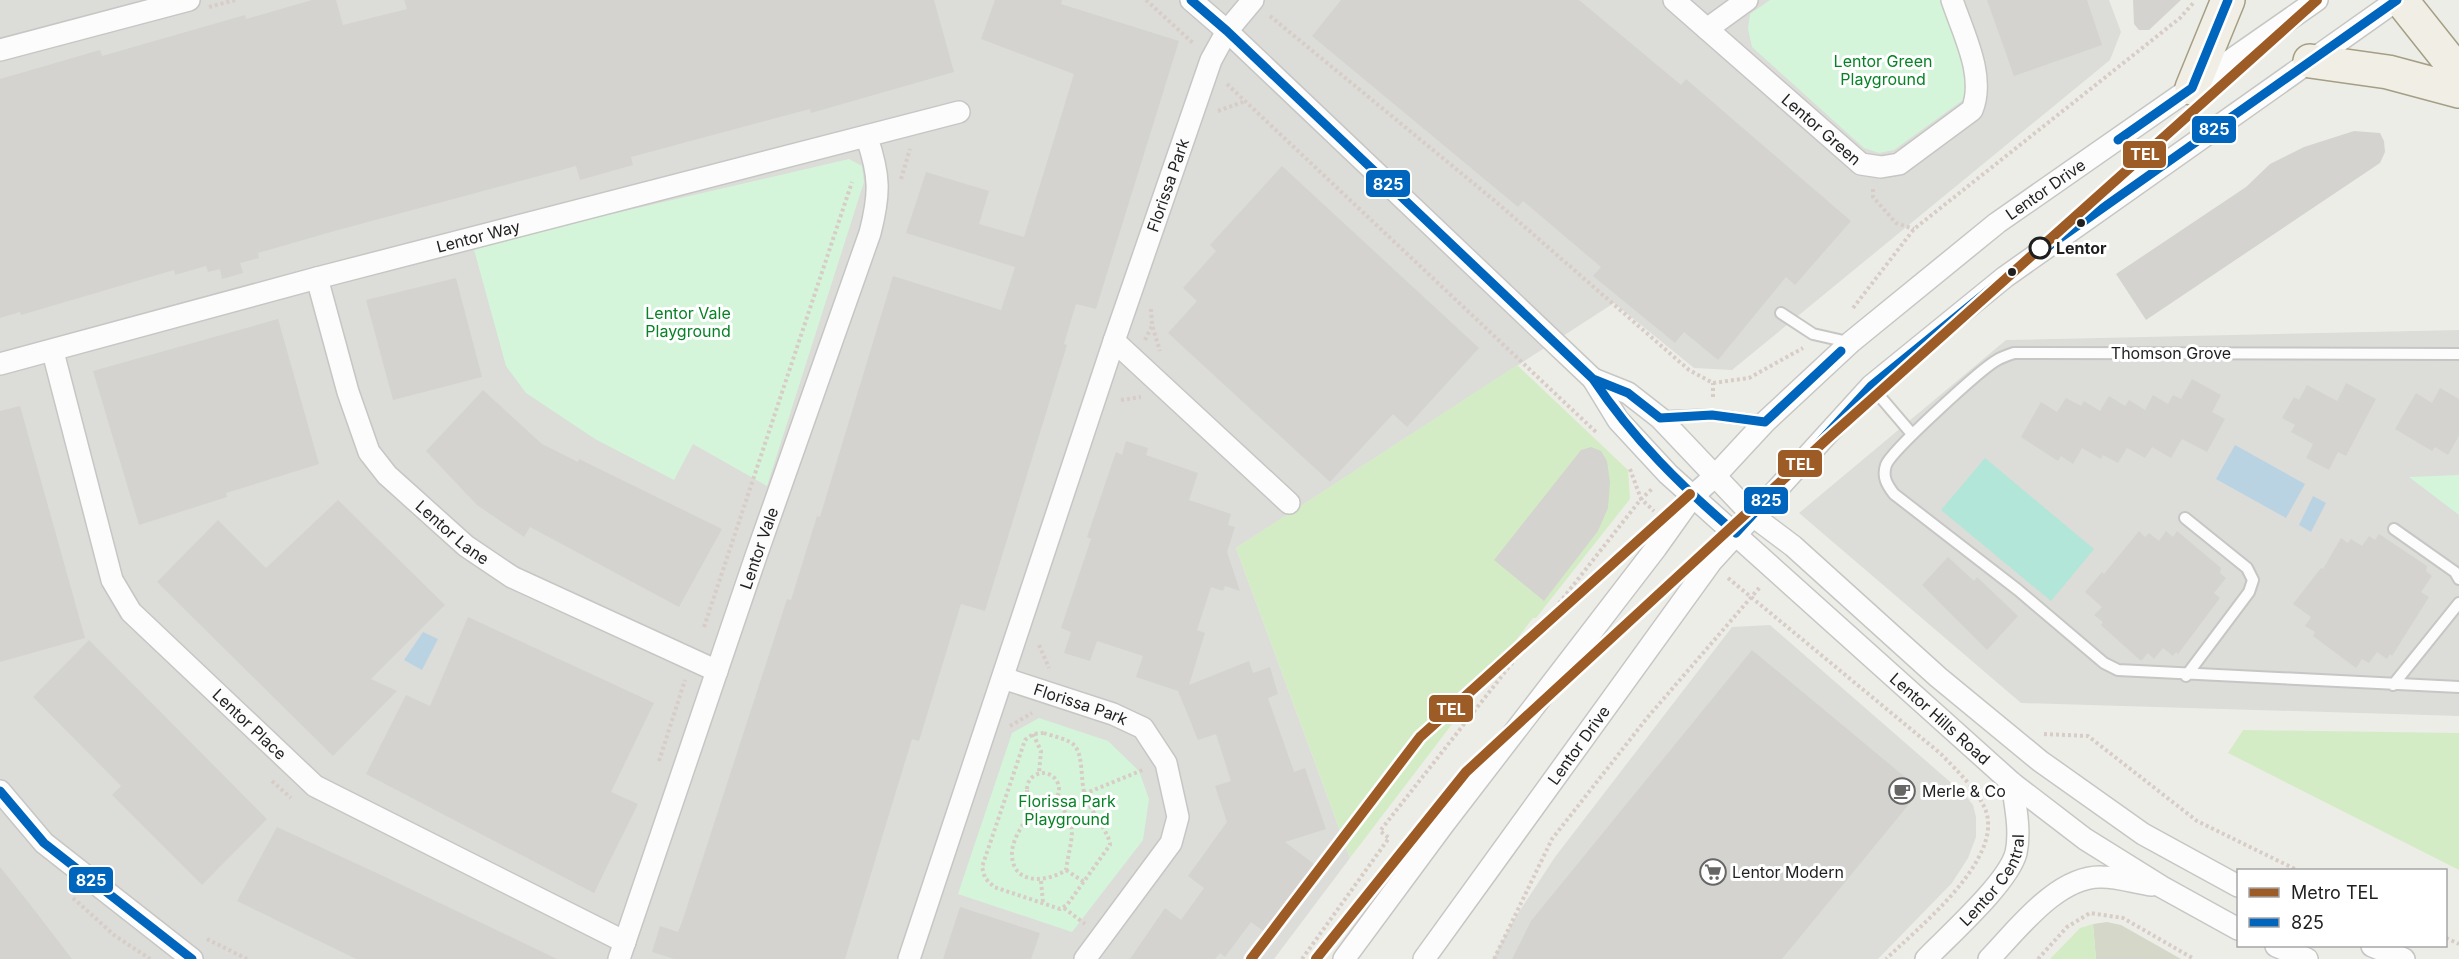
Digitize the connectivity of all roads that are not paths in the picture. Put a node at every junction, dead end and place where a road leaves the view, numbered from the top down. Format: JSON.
{"nodes":[{"id":1,"x":189,"y":0,"type":"edge"},
{"id":2,"x":1191,"y":0,"type":"edge"},
{"id":3,"x":1674,"y":0,"type":"edge"},
{"id":4,"x":1747,"y":0,"type":"edge"},
{"id":5,"x":1953,"y":0,"type":"edge"},
{"id":6,"x":2228,"y":0,"type":"edge"},
{"id":7,"x":2317,"y":0,"type":"edge"},
{"id":8,"x":2399,"y":0,"type":"edge"},
{"id":9,"x":1252,"y":1,"type":"edge"},
{"id":10,"x":1707,"y":29,"type":"junction"},
{"id":11,"x":1227,"y":31,"type":"junction"},
{"id":12,"x":0,"y":50,"type":"edge"},
{"id":13,"x":2310,"y":61,"type":"junction"},
{"id":14,"x":2459,"y":73,"type":"edge"},
{"id":15,"x":2192,"y":88,"type":"junction"},
{"id":16,"x":2459,"y":91,"type":"edge"},
{"id":17,"x":959,"y":112,"type":"dead end"},
{"id":18,"x":867,"y":138,"type":"junction"},
{"id":19,"x":317,"y":278,"type":"junction"},
{"id":20,"x":1781,"y":313,"type":"dead end"},
{"id":21,"x":1114,"y":341,"type":"junction"},
{"id":22,"x":1851,"y":342,"type":"junction"},
{"id":23,"x":53,"y":352,"type":"junction"},
{"id":24,"x":2459,"y":354,"type":"edge"},
{"id":25,"x":0,"y":364,"type":"edge"},
{"id":26,"x":1593,"y":379,"type":"junction"},
{"id":27,"x":1871,"y":386,"type":"junction"},
{"id":28,"x":1660,"y":417,"type":"junction"},
{"id":29,"x":1765,"y":422,"type":"junction"},
{"id":30,"x":1912,"y":434,"type":"junction"},
{"id":31,"x":1714,"y":477,"type":"junction"},
{"id":32,"x":1693,"y":496,"type":"junction"},
{"id":33,"x":1289,"y":503,"type":"dead end"},
{"id":34,"x":1753,"y":516,"type":"junction"},
{"id":35,"x":2185,"y":518,"type":"dead end"},
{"id":36,"x":2394,"y":529,"type":"dead end"},
{"id":37,"x":1736,"y":533,"type":"junction"},
{"id":38,"x":2459,"y":579,"type":"edge"},
{"id":39,"x":2459,"y":603,"type":"edge"},
{"id":40,"x":717,"y":671,"type":"junction"},
{"id":41,"x":2187,"y":676,"type":"junction"},
{"id":42,"x":1003,"y":678,"type":"junction"},
{"id":43,"x":2393,"y":685,"type":"junction"},
{"id":44,"x":2459,"y":687,"type":"edge"},
{"id":45,"x":2012,"y":783,"type":"junction"},
{"id":46,"x":0,"y":791,"type":"edge"},
{"id":47,"x":2237,"y":885,"type":"edge"},
{"id":48,"x":2162,"y":887,"type":"junction"},
{"id":49,"x":2237,"y":928,"type":"edge"},
{"id":50,"x":2280,"y":947,"type":"edge"},
{"id":51,"x":2377,"y":947,"type":"edge"},
{"id":52,"x":622,"y":950,"type":"edge"},
{"id":53,"x":192,"y":959,"type":"edge"},
{"id":54,"x":909,"y":959,"type":"edge"},
{"id":55,"x":1084,"y":959,"type":"edge"},
{"id":56,"x":1344,"y":959,"type":"edge"},
{"id":57,"x":1424,"y":959,"type":"edge"},
{"id":58,"x":1926,"y":959,"type":"edge"},
{"id":59,"x":1989,"y":959,"type":"edge"},
{"id":60,"x":2307,"y":959,"type":"edge"},
{"id":61,"x":2404,"y":959,"type":"edge"}],
"edges":[{"from":1,"to":12,"type":"street"},
{"from":2,"to":11,"type":"street"},
{"from":3,"to":10,"type":"street","name":"Lentor Green"},
{"from":4,"to":10,"type":"street"},
{"from":5,"to":10,"type":"street","name":"Lentor Green"},
{"from":6,"to":15,"type":"main road"},
{"from":7,"to":15,"type":"street","name":"Lentor Drive"},
{"from":8,"to":13,"type":"street"},
{"from":8,"to":14,"type":"main road"},
{"from":9,"to":11,"type":"street"},
{"from":11,"to":21,"type":"street","name":"Florissa Park"},
{"from":11,"to":26,"type":"street"},
{"from":13,"to":16,"type":"main road"},
{"from":13,"to":27,"type":"street"},
{"from":15,"to":22,"type":"street","name":"Lentor Drive"},
{"from":17,"to":18,"type":"street","name":"Lentor Way"},
{"from":18,"to":19,"type":"street","name":"Lentor Way"},
{"from":18,"to":40,"type":"street","name":"Lentor Vale"},
{"from":19,"to":23,"type":"street","name":"Lentor Way"},
{"from":19,"to":40,"type":"street","name":"Lentor Lane"},
{"from":20,"to":22,"type":"lane"},
{"from":21,"to":33,"type":"street"},
{"from":21,"to":42,"type":"street","name":"Florissa Park"},
{"from":22,"to":29,"type":"street","name":"Lentor Drive"},
{"from":23,"to":25,"type":"street","name":"Lentor Way"},
{"from":23,"to":52,"type":"street","name":"Lentor Place"},
{"from":24,"to":30,"type":"lane","name":"Thomson Grove"},
{"from":26,"to":28,"type":"street","name":"Lentor Hills Road"},
{"from":26,"to":32,"type":"street","name":"Lentor Hills Road"},
{"from":27,"to":30,"type":"lane"},
{"from":27,"to":34,"type":"street"},
{"from":28,"to":29,"type":"lane"},
{"from":28,"to":31,"type":"street","name":"Lentor Hills Road"},
{"from":29,"to":31,"type":"street"},
{"from":30,"to":41,"type":"lane","name":"Thomson Grove"},
{"from":31,"to":32,"type":"street"},
{"from":31,"to":34,"type":"street","name":"Lentor Hills Road"},
{"from":32,"to":37,"type":"street","name":"Lentor Hills Road"},
{"from":32,"to":56,"type":"street"},
{"from":34,"to":37,"type":"street"},
{"from":34,"to":47,"type":"street","name":"Lentor Hills Road"},
{"from":35,"to":41,"type":"lane"},
{"from":36,"to":38,"type":"lane"},
{"from":37,"to":45,"type":"street","name":"Lentor Hills Road"},
{"from":37,"to":57,"type":"street","name":"Lentor Drive"},
{"from":39,"to":43,"type":"lane"},
{"from":40,"to":52,"type":"street","name":"Lentor Vale"},
{"from":41,"to":43,"type":"lane","name":"Thomson Grove"},
{"from":42,"to":54,"type":"street","name":"Florissa Park"},
{"from":42,"to":55,"type":"street","name":"Florissa Park"},
{"from":43,"to":44,"type":"lane","name":"Thomson Grove"},
{"from":45,"to":48,"type":"street","name":"Lentor Hills Road"},
{"from":45,"to":58,"type":"street","name":"Lentor Central"},
{"from":46,"to":53,"type":"street"},
{"from":48,"to":49,"type":"street","name":"Lentor Hills Road"},
{"from":48,"to":59,"type":"street"},
{"from":50,"to":60,"type":"street"},
{"from":51,"to":61,"type":"street"}]}
